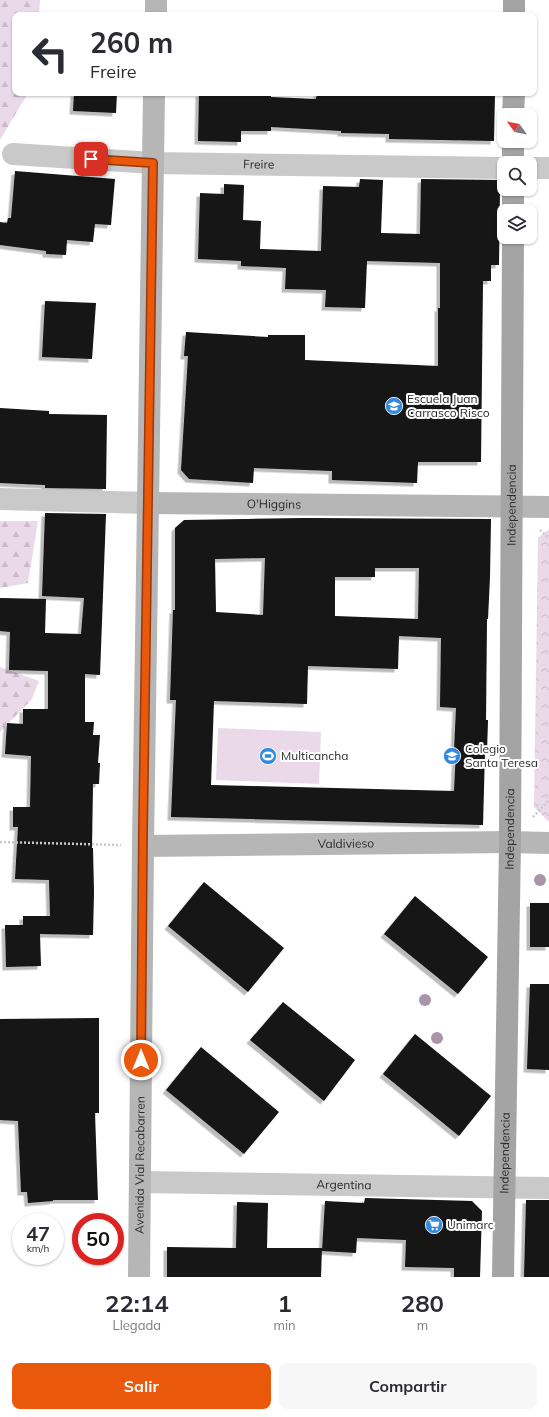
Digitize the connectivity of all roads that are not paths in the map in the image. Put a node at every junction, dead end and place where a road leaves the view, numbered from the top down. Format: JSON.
{"nodes":[{"id":1,"x":156,"y":0,"type":"edge"},
{"id":2,"x":514,"y":0,"type":"edge"},
{"id":3,"x":156,"y":12,"type":"edge"},
{"id":4,"x":514,"y":12,"type":"edge"},
{"id":5,"x":154,"y":96,"type":"edge"},
{"id":6,"x":514,"y":96,"type":"edge"},
{"id":7,"x":514,"y":108,"type":"edge"},
{"id":8,"x":13,"y":154,"type":"dead end"},
{"id":9,"x":153,"y":163,"type":"junction"},
{"id":10,"x":497,"y":168,"type":"edge"},
{"id":11,"x":537,"y":168,"type":"edge"},
{"id":12,"x":549,"y":168,"type":"edge"},
{"id":13,"x":513,"y":244,"type":"edge"},
{"id":14,"x":0,"y":499,"type":"edge"},
{"id":15,"x":148,"y":503,"type":"junction"},
{"id":16,"x":511,"y":507,"type":"junction"},
{"id":17,"x":549,"y":507,"type":"edge"},
{"id":18,"x":510,"y":842,"type":"junction"},
{"id":19,"x":549,"y":843,"type":"edge"},
{"id":20,"x":143,"y":846,"type":"junction"},
{"id":21,"x":140,"y":1182,"type":"junction"},
{"id":22,"x":504,"y":1187,"type":"junction"},
{"id":23,"x":549,"y":1188,"type":"edge"},
{"id":24,"x":140,"y":1277,"type":"edge"},
{"id":25,"x":503,"y":1277,"type":"edge"}],
"edges":[{"from":1,"to":3,"type":"main road"},
{"from":2,"to":4,"type":"main road"},
{"from":5,"to":9,"type":"main road","name":"Avenida Vial Recabarren"},
{"from":6,"to":7,"type":"main road"},
{"from":8,"to":9,"type":"street","name":"Freire"},
{"from":9,"to":10,"type":"street","name":"Freire"},
{"from":9,"to":15,"type":"main road","name":"Avenida Vial Recabarren"},
{"from":11,"to":12,"type":"street"},
{"from":13,"to":16,"type":"main road","name":"Independencia"},
{"from":14,"to":15,"type":"street","name":"O'Higgins"},
{"from":15,"to":16,"type":"main road","name":"O'Higgins"},
{"from":15,"to":20,"type":"main road","name":"Avenida Vial Recabarren"},
{"from":16,"to":17,"type":"main road","name":"O'Higgins"},
{"from":16,"to":18,"type":"main road","name":"Independencia"},
{"from":18,"to":19,"type":"main road","name":"Valdivieso"},
{"from":18,"to":20,"type":"main road","name":"Valdivieso"},
{"from":18,"to":22,"type":"main road","name":"Independencia"},
{"from":20,"to":21,"type":"main road","name":"Avenida Vial Recabarren"},
{"from":21,"to":22,"type":"street","name":"Argentina"},
{"from":21,"to":24,"type":"main road","name":"Avenida Vial Recabarren"},
{"from":22,"to":23,"type":"street","name":"Argentina"},
{"from":22,"to":25,"type":"main road","name":"Independencia"}]}
